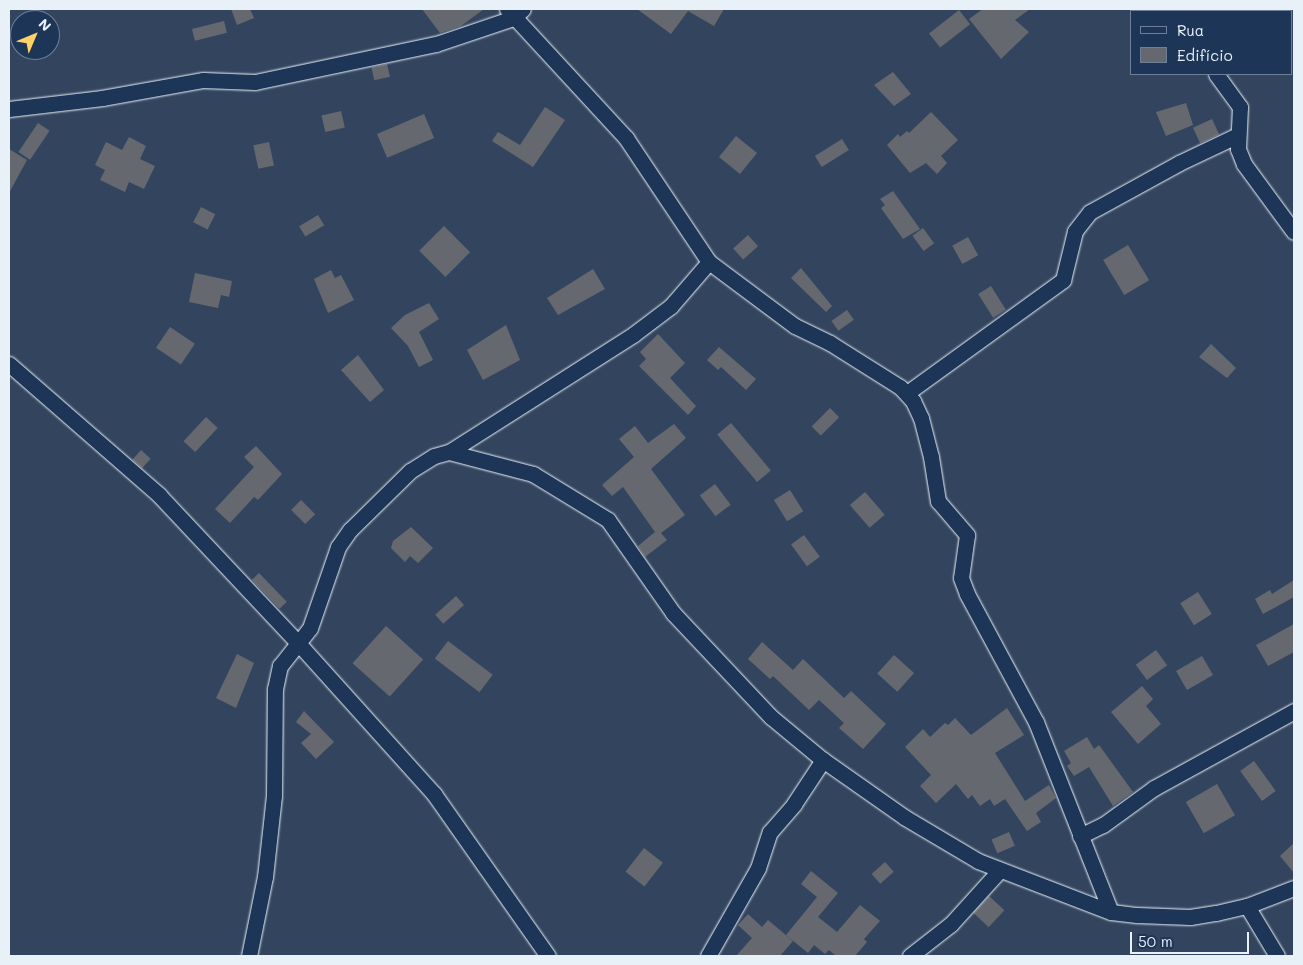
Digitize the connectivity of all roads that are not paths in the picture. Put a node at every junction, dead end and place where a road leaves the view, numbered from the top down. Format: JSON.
{"nodes":[{"id":1,"x":514,"y":12,"type":"edge"},
{"id":2,"x":1217,"y":75,"type":"edge"},
{"id":3,"x":9,"y":109,"type":"edge"},
{"id":4,"x":1238,"y":135,"type":"junction"},
{"id":5,"x":1294,"y":232,"type":"edge"},
{"id":6,"x":709,"y":262,"type":"junction"},
{"id":7,"x":9,"y":364,"type":"edge"},
{"id":8,"x":907,"y":393,"type":"junction"},
{"id":9,"x":449,"y":452,"type":"junction"},
{"id":10,"x":299,"y":644,"type":"junction"},
{"id":11,"x":1294,"y":711,"type":"edge"},
{"id":12,"x":823,"y":760,"type":"junction"},
{"id":13,"x":1080,"y":836,"type":"junction"},
{"id":14,"x":999,"y":871,"type":"junction"},
{"id":15,"x":1294,"y":888,"type":"edge"},
{"id":16,"x":1247,"y":906,"type":"junction"},
{"id":17,"x":1111,"y":912,"type":"junction"},
{"id":18,"x":249,"y":956,"type":"edge"},
{"id":19,"x":548,"y":956,"type":"edge"},
{"id":20,"x":708,"y":956,"type":"edge"},
{"id":21,"x":910,"y":956,"type":"edge"},
{"id":22,"x":1278,"y":956,"type":"edge"}],
"edges":[{"from":1,"to":3,"type":"street"},
{"from":1,"to":6,"type":"street"},
{"from":2,"to":4,"type":"street"},
{"from":4,"to":5,"type":"street"},
{"from":4,"to":8,"type":"street"},
{"from":6,"to":8,"type":"street"},
{"from":6,"to":9,"type":"street"},
{"from":7,"to":10,"type":"street"},
{"from":8,"to":13,"type":"street"},
{"from":9,"to":10,"type":"street"},
{"from":9,"to":12,"type":"street"},
{"from":10,"to":18,"type":"street"},
{"from":10,"to":19,"type":"street"},
{"from":11,"to":13,"type":"street"},
{"from":12,"to":14,"type":"street"},
{"from":12,"to":20,"type":"street"},
{"from":13,"to":17,"type":"street"},
{"from":14,"to":17,"type":"street"},
{"from":14,"to":21,"type":"street"},
{"from":15,"to":16,"type":"street"},
{"from":16,"to":17,"type":"street"},
{"from":16,"to":22,"type":"street"}]}
